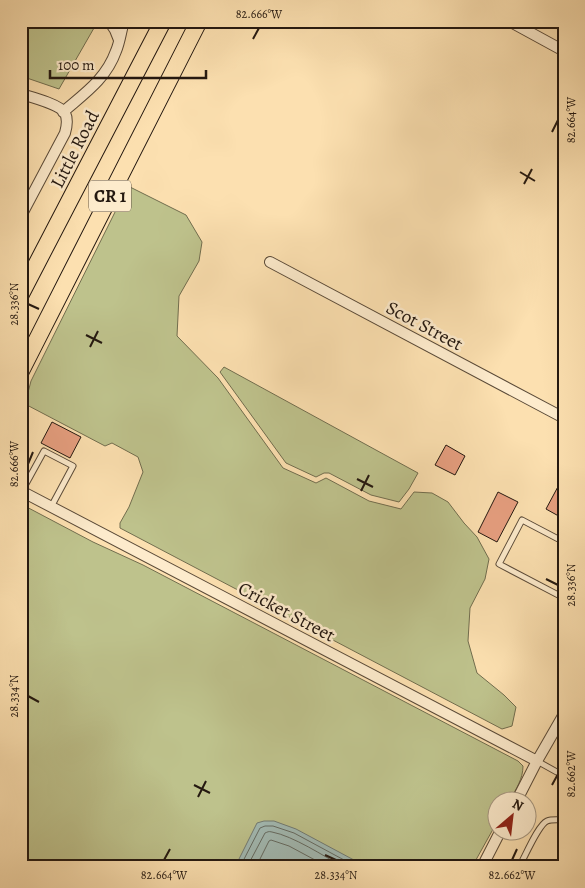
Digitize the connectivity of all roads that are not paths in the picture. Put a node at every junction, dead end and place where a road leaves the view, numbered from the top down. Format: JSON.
{"nodes":[{"id":1,"x":109,"y":21,"type":"edge"},
{"id":2,"x":124,"y":21,"type":"edge"},
{"id":3,"x":163,"y":21,"type":"edge"},
{"id":4,"x":199,"y":21,"type":"edge"},
{"id":5,"x":509,"y":21,"type":"edge"},
{"id":6,"x":119,"y":40,"type":"junction"},
{"id":7,"x":564,"y":51,"type":"edge"},
{"id":8,"x":21,"y":94,"type":"edge"},
{"id":9,"x":63,"y":112,"type":"junction"},
{"id":10,"x":21,"y":216,"type":"edge"},
{"id":11,"x":270,"y":262,"type":"dead end"},
{"id":12,"x":22,"y":291,"type":"edge"},
{"id":13,"x":21,"y":371,"type":"edge"},
{"id":14,"x":564,"y":418,"type":"edge"},
{"id":15,"x":22,"y":491,"type":"edge"},
{"id":16,"x":51,"y":507,"type":"junction"},
{"id":17,"x":564,"y":542,"type":"edge"},
{"id":18,"x":564,"y":598,"type":"edge"},
{"id":19,"x":564,"y":714,"type":"edge"},
{"id":20,"x":537,"y":762,"type":"junction"},
{"id":21,"x":564,"y":776,"type":"edge"},
{"id":22,"x":522,"y":790,"type":"edge"},
{"id":23,"x":564,"y":820,"type":"edge"},
{"id":24,"x":496,"y":840,"type":"edge"},
{"id":25,"x":482,"y":867,"type":"edge"},
{"id":26,"x":519,"y":867,"type":"edge"}],
"edges":[{"from":1,"to":6,"type":"street"},
{"from":2,"to":6,"type":"street"},
{"from":3,"to":12,"type":"main road","name":"Little Road","number":"CR 1"},
{"from":4,"to":13,"type":"main road","number":"CR 1"},
{"from":5,"to":7,"type":"street"},
{"from":6,"to":9,"type":"street"},
{"from":8,"to":9,"type":"street"},
{"from":9,"to":10,"type":"street"},
{"from":11,"to":14,"type":"street","name":"Scot Street"},
{"from":15,"to":16,"type":"street","name":"Cricket Street"},
{"from":15,"to":16,"type":"lane"},
{"from":16,"to":20,"type":"street","name":"Cricket Street"},
{"from":17,"to":18,"type":"lane"},
{"from":19,"to":20,"type":"street"},
{"from":20,"to":21,"type":"lane"},
{"from":20,"to":22,"type":"street"},
{"from":23,"to":26,"type":"lane"},
{"from":24,"to":25,"type":"street"}]}
